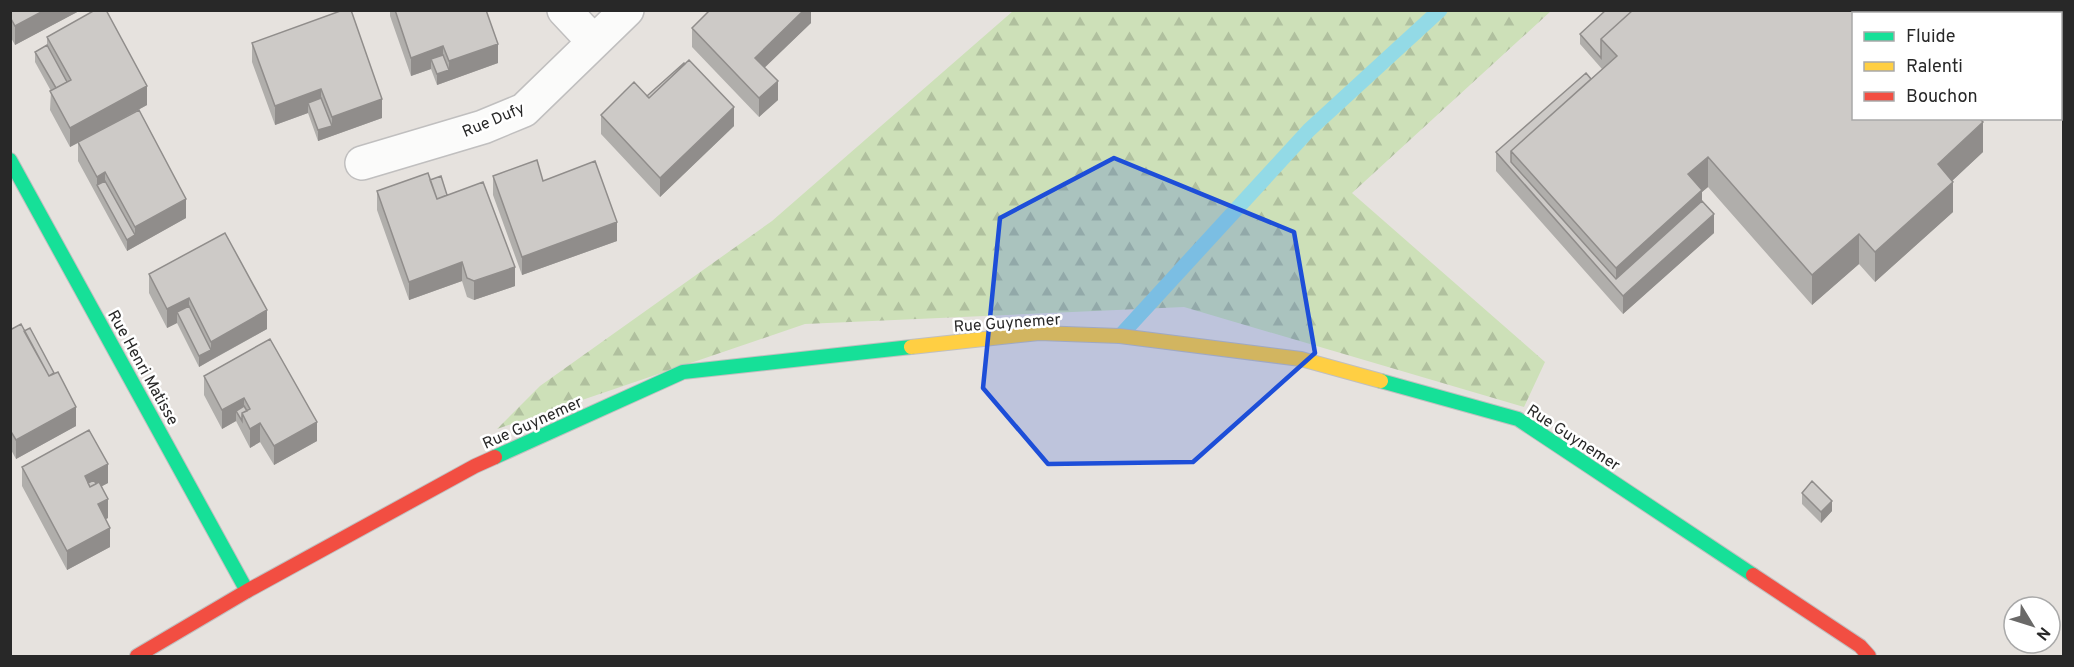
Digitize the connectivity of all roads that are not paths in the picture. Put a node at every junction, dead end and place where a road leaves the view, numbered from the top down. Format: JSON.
{"nodes":[{"id":1,"x":564,"y":10,"type":"edge"},
{"id":2,"x":627,"y":10,"type":"edge"},
{"id":3,"x":594,"y":42,"type":"junction"},
{"id":4,"x":10,"y":160,"type":"edge"},
{"id":5,"x":362,"y":163,"type":"dead end"},
{"id":6,"x":247,"y":591,"type":"junction"},
{"id":7,"x":137,"y":657,"type":"edge"},
{"id":8,"x":1869,"y":657,"type":"edge"}],
"edges":[{"from":1,"to":3,"type":"street"},
{"from":2,"to":3,"type":"street","name":"Rue Dufy"},
{"from":3,"to":5,"type":"street","name":"Rue Dufy"},
{"from":4,"to":6,"type":"street","name":"Rue Henri Matisse"},
{"from":6,"to":7,"type":"street","name":"Rue Guynemer"},
{"from":6,"to":8,"type":"street","name":"Rue Guynemer"}]}
